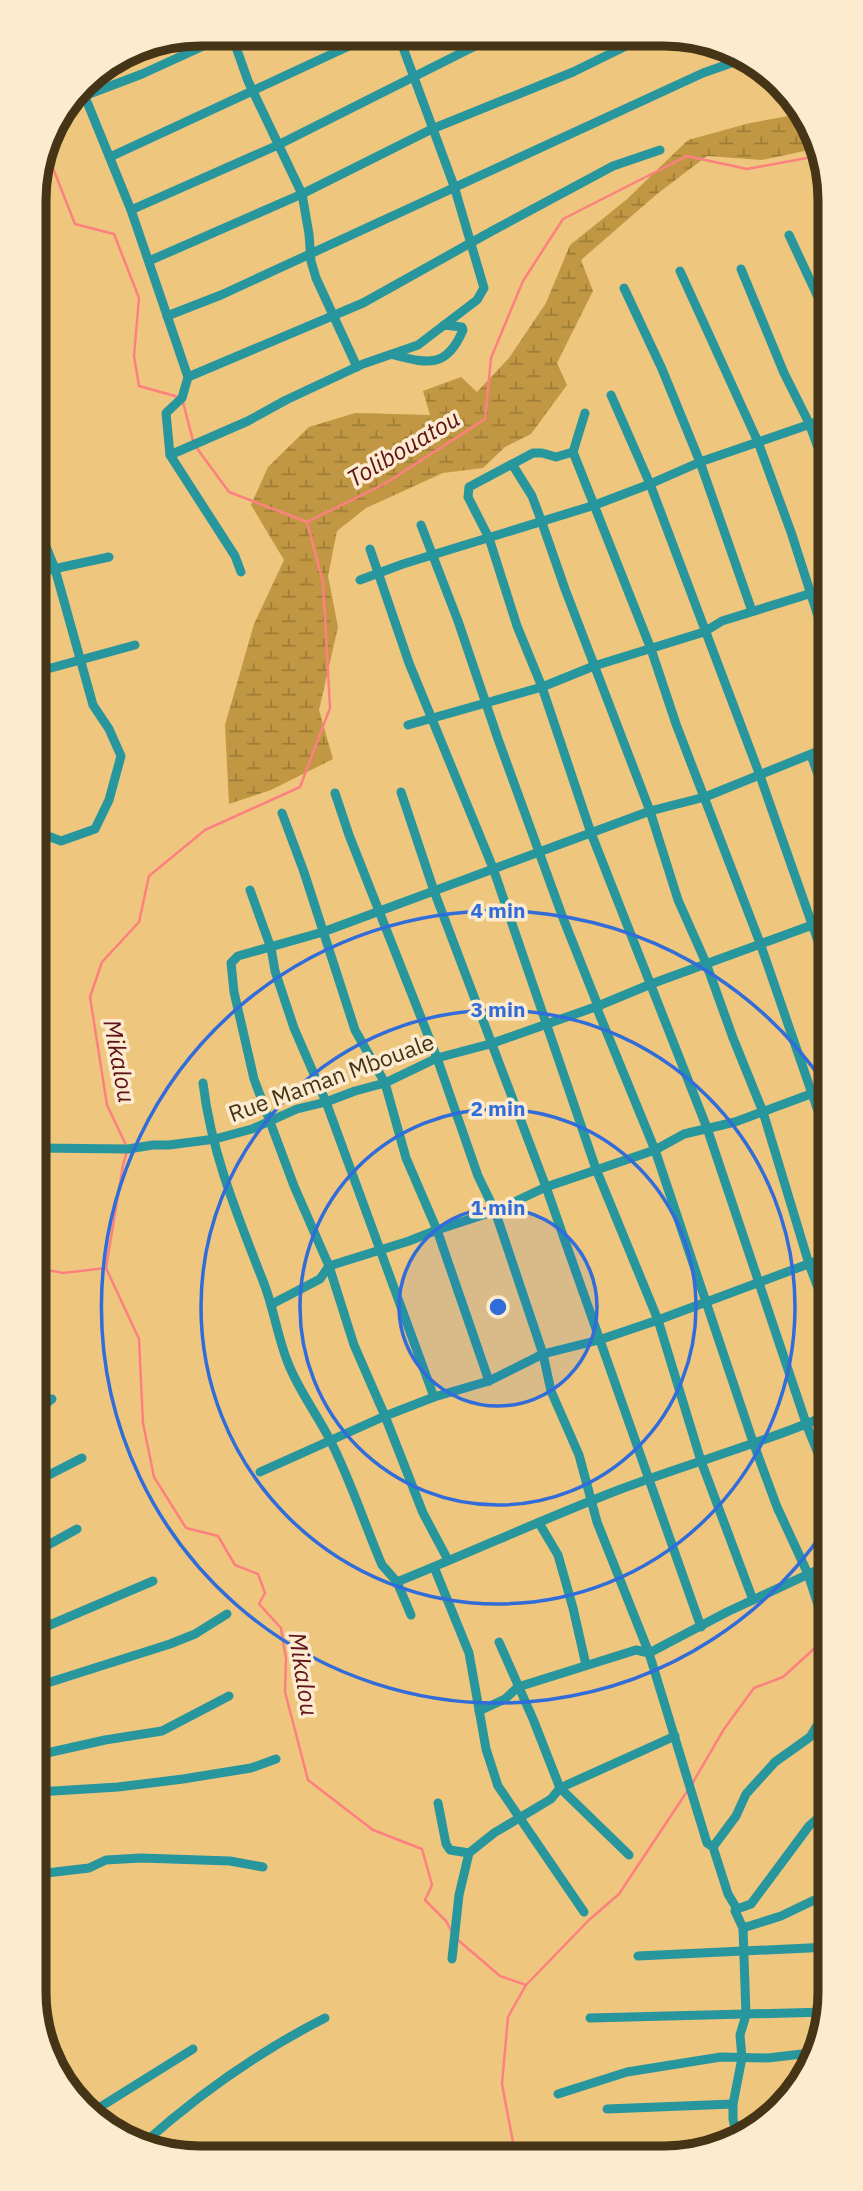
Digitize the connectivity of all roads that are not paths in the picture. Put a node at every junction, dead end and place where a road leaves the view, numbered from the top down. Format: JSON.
{"nodes":[{"id":1,"x":203,"y":46,"type":"edge"},
{"id":2,"x":236,"y":46,"type":"edge"},
{"id":3,"x":349,"y":46,"type":"edge"},
{"id":4,"x":402,"y":46,"type":"edge"},
{"id":5,"x":474,"y":46,"type":"edge"},
{"id":6,"x":625,"y":46,"type":"edge"},
{"id":7,"x":733,"y":62,"type":"edge"},
{"id":8,"x":413,"y":76,"type":"junction"},
{"id":9,"x":93,"y":89,"type":"edge"},
{"id":10,"x":253,"y":91,"type":"junction"},
{"id":11,"x":85,"y":98,"type":"edge"},
{"id":12,"x":432,"y":129,"type":"junction"},
{"id":13,"x":278,"y":145,"type":"junction"},
{"id":14,"x":660,"y":150,"type":"dead end"},
{"id":15,"x":110,"y":157,"type":"junction"},
{"id":16,"x":454,"y":186,"type":"junction"},
{"id":17,"x":302,"y":194,"type":"junction"},
{"id":18,"x":131,"y":210,"type":"junction"},
{"id":19,"x":789,"y":235,"type":"dead end"},
{"id":20,"x":472,"y":244,"type":"junction"},
{"id":21,"x":310,"y":253,"type":"junction"},
{"id":22,"x":149,"y":261,"type":"junction"},
{"id":23,"x":740,"y":270,"type":"dead end"},
{"id":24,"x":680,"y":271,"type":"dead end"},
{"id":25,"x":624,"y":288,"type":"dead end"},
{"id":26,"x":818,"y":297,"type":"edge"},
{"id":27,"x":167,"y":316,"type":"junction"},
{"id":28,"x":334,"y":317,"type":"junction"},
{"id":29,"x":444,"y":325,"type":"junction"},
{"id":30,"x":392,"y":354,"type":"junction"},
{"id":31,"x":357,"y":367,"type":"junction"},
{"id":32,"x":188,"y":377,"type":"junction"},
{"id":33,"x":611,"y":395,"type":"dead end"},
{"id":34,"x":585,"y":413,"type":"dead end"},
{"id":35,"x":818,"y":421,"type":"edge"},
{"id":36,"x":809,"y":423,"type":"junction"},
{"id":37,"x":758,"y":442,"type":"junction"},
{"id":38,"x":818,"y":447,"type":"edge"},
{"id":39,"x":573,"y":452,"type":"junction"},
{"id":40,"x":170,"y":455,"type":"junction"},
{"id":41,"x":700,"y":462,"type":"junction"},
{"id":42,"x":512,"y":464,"type":"junction"},
{"id":43,"x":650,"y":484,"type":"junction"},
{"id":44,"x":595,"y":505,"type":"junction"},
{"id":45,"x":541,"y":520,"type":"junction"},
{"id":46,"x":421,"y":524,"type":"dead end"},
{"id":47,"x":489,"y":538,"type":"junction"},
{"id":48,"x":46,"y":546,"type":"edge"},
{"id":49,"x":370,"y":549,"type":"dead end"},
{"id":50,"x":433,"y":555,"type":"junction"},
{"id":51,"x":108,"y":557,"type":"dead end"},
{"id":52,"x":55,"y":569,"type":"junction"},
{"id":53,"x":46,"y":571,"type":"edge"},
{"id":54,"x":241,"y":572,"type":"dead end"},
{"id":55,"x":378,"y":572,"type":"junction"},
{"id":56,"x":360,"y":580,"type":"dead end"},
{"id":57,"x":818,"y":592,"type":"edge"},
{"id":58,"x":810,"y":595,"type":"junction"},
{"id":59,"x":752,"y":611,"type":"junction"},
{"id":60,"x":818,"y":619,"type":"edge"},
{"id":61,"x":704,"y":632,"type":"junction"},
{"id":62,"x":135,"y":645,"type":"dead end"},
{"id":63,"x":652,"y":649,"type":"junction"},
{"id":64,"x":81,"y":660,"type":"junction"},
{"id":65,"x":594,"y":666,"type":"junction"},
{"id":66,"x":46,"y":669,"type":"edge"},
{"id":67,"x":542,"y":687,"type":"junction"},
{"id":68,"x":486,"y":705,"type":"junction"},
{"id":69,"x":433,"y":719,"type":"junction"},
{"id":70,"x":408,"y":725,"type":"dead end"},
{"id":71,"x":818,"y":752,"type":"edge"},
{"id":72,"x":811,"y":755,"type":"junction"},
{"id":73,"x":759,"y":774,"type":"junction"},
{"id":74,"x":818,"y":774,"type":"edge"},
{"id":75,"x":401,"y":792,"type":"dead end"},
{"id":76,"x":335,"y":793,"type":"dead end"},
{"id":77,"x":705,"y":797,"type":"junction"},
{"id":78,"x":650,"y":811,"type":"junction"},
{"id":79,"x":282,"y":813,"type":"dead end"},
{"id":80,"x":592,"y":833,"type":"junction"},
{"id":81,"x":46,"y":835,"type":"edge"},
{"id":82,"x":540,"y":851,"type":"junction"},
{"id":83,"x":492,"y":868,"type":"junction"},
{"id":84,"x":250,"y":890,"type":"dead end"},
{"id":85,"x":434,"y":891,"type":"junction"},
{"id":86,"x":381,"y":911,"type":"junction"},
{"id":87,"x":818,"y":923,"type":"edge"},
{"id":88,"x":812,"y":925,"type":"junction"},
{"id":89,"x":323,"y":932,"type":"junction"},
{"id":90,"x":818,"y":940,"type":"edge"},
{"id":91,"x":760,"y":943,"type":"junction"},
{"id":92,"x":271,"y":948,"type":"junction"},
{"id":93,"x":706,"y":963,"type":"junction"},
{"id":94,"x":651,"y":984,"type":"junction"},
{"id":95,"x":598,"y":1006,"type":"junction"},
{"id":96,"x":544,"y":1024,"type":"junction"},
{"id":97,"x":490,"y":1044,"type":"junction"},
{"id":98,"x":437,"y":1058,"type":"junction"},
{"id":99,"x":203,"y":1083,"type":"dead end"},
{"id":100,"x":385,"y":1083,"type":"junction"},
{"id":101,"x":818,"y":1091,"type":"edge"},
{"id":102,"x":813,"y":1093,"type":"junction"},
{"id":103,"x":326,"y":1102,"type":"junction"},
{"id":104,"x":817,"y":1107,"type":"edge"},
{"id":105,"x":763,"y":1112,"type":"junction"},
{"id":106,"x":271,"y":1121,"type":"junction"},
{"id":107,"x":707,"y":1128,"type":"junction"},
{"id":108,"x":215,"y":1139,"type":"junction"},
{"id":109,"x":46,"y":1148,"type":"edge"},
{"id":110,"x":655,"y":1150,"type":"junction"},
{"id":111,"x":596,"y":1169,"type":"junction"},
{"id":112,"x":546,"y":1187,"type":"junction"},
{"id":113,"x":495,"y":1210,"type":"junction"},
{"id":114,"x":437,"y":1230,"type":"junction"},
{"id":115,"x":381,"y":1250,"type":"junction"},
{"id":116,"x":817,"y":1261,"type":"edge"},
{"id":117,"x":809,"y":1264,"type":"junction"},
{"id":118,"x":329,"y":1266,"type":"junction"},
{"id":119,"x":757,"y":1283,"type":"junction"},
{"id":120,"x":817,"y":1286,"type":"edge"},
{"id":121,"x":706,"y":1303,"type":"junction"},
{"id":122,"x":272,"y":1304,"type":"junction"},
{"id":123,"x":658,"y":1320,"type":"junction"},
{"id":124,"x":599,"y":1340,"type":"junction"},
{"id":125,"x":543,"y":1354,"type":"junction"},
{"id":126,"x":489,"y":1381,"type":"junction"},
{"id":127,"x":434,"y":1397,"type":"junction"},
{"id":128,"x":52,"y":1399,"type":"dead end"},
{"id":129,"x":46,"y":1403,"type":"edge"},
{"id":130,"x":385,"y":1416,"type":"junction"},
{"id":131,"x":817,"y":1421,"type":"edge"},
{"id":132,"x":807,"y":1426,"type":"junction"},
{"id":133,"x":330,"y":1440,"type":"junction"},
{"id":134,"x":753,"y":1442,"type":"junction"},
{"id":135,"x":817,"y":1452,"type":"edge"},
{"id":136,"x":82,"y":1458,"type":"dead end"},
{"id":137,"x":701,"y":1461,"type":"junction"},
{"id":138,"x":260,"y":1472,"type":"dead end"},
{"id":139,"x":46,"y":1476,"type":"edge"},
{"id":140,"x":649,"y":1479,"type":"junction"},
{"id":141,"x":590,"y":1501,"type":"junction"},
{"id":142,"x":539,"y":1523,"type":"junction"},
{"id":143,"x":77,"y":1529,"type":"dead end"},
{"id":144,"x":46,"y":1546,"type":"edge"},
{"id":145,"x":448,"y":1560,"type":"junction"},
{"id":146,"x":434,"y":1567,"type":"junction"},
{"id":147,"x":817,"y":1569,"type":"edge"},
{"id":148,"x":808,"y":1574,"type":"junction"},
{"id":149,"x":153,"y":1581,"type":"dead end"},
{"id":150,"x":397,"y":1582,"type":"junction"},
{"id":151,"x":752,"y":1600,"type":"junction"},
{"id":152,"x":817,"y":1603,"type":"edge"},
{"id":153,"x":227,"y":1614,"type":"dead end"},
{"id":154,"x":411,"y":1615,"type":"dead end"},
{"id":155,"x":46,"y":1627,"type":"edge"},
{"id":156,"x":701,"y":1627,"type":"junction"},
{"id":157,"x":499,"y":1642,"type":"dead end"},
{"id":158,"x":649,"y":1653,"type":"junction"},
{"id":159,"x":586,"y":1665,"type":"junction"},
{"id":160,"x":46,"y":1683,"type":"edge"},
{"id":161,"x":518,"y":1687,"type":"junction"},
{"id":162,"x":229,"y":1696,"type":"dead end"},
{"id":163,"x":478,"y":1711,"type":"junction"},
{"id":164,"x":817,"y":1725,"type":"edge"},
{"id":165,"x":675,"y":1737,"type":"junction"},
{"id":166,"x":46,"y":1753,"type":"edge"},
{"id":167,"x":276,"y":1759,"type":"dead end"},
{"id":168,"x":561,"y":1788,"type":"junction"},
{"id":169,"x":46,"y":1792,"type":"edge"},
{"id":170,"x":438,"y":1803,"type":"dead end"},
{"id":171,"x":520,"y":1818,"type":"junction"},
{"id":172,"x":817,"y":1818,"type":"edge"},
{"id":173,"x":713,"y":1847,"type":"junction"},
{"id":174,"x":469,"y":1853,"type":"junction"},
{"id":175,"x":629,"y":1855,"type":"dead end"},
{"id":176,"x":263,"y":1867,"type":"dead end"},
{"id":177,"x":46,"y":1873,"type":"edge"},
{"id":178,"x":817,"y":1899,"type":"edge"},
{"id":179,"x":737,"y":1909,"type":"junction"},
{"id":180,"x":584,"y":1912,"type":"dead end"},
{"id":181,"x":743,"y":1928,"type":"junction"},
{"id":182,"x":817,"y":1947,"type":"edge"},
{"id":183,"x":744,"y":1949,"type":"junction"},
{"id":184,"x":638,"y":1956,"type":"dead end"},
{"id":185,"x":452,"y":1959,"type":"dead end"},
{"id":186,"x":816,"y":2012,"type":"edge"},
{"id":187,"x":746,"y":2015,"type":"junction"},
{"id":188,"x":325,"y":2018,"type":"dead end"},
{"id":189,"x":590,"y":2018,"type":"dead end"},
{"id":190,"x":193,"y":2049,"type":"dead end"},
{"id":191,"x":804,"y":2054,"type":"edge"},
{"id":192,"x":742,"y":2058,"type":"junction"},
{"id":193,"x":558,"y":2094,"type":"dead end"},
{"id":194,"x":733,"y":2104,"type":"junction"},
{"id":195,"x":100,"y":2108,"type":"edge"},
{"id":196,"x":607,"y":2109,"type":"dead end"},
{"id":197,"x":735,"y":2128,"type":"edge"},
{"id":198,"x":151,"y":2137,"type":"edge"}],
"edges":[{"from":1,"to":9,"type":"street"},
{"from":2,"to":10,"type":"street"},
{"from":3,"to":10,"type":"street"},
{"from":4,"to":8,"type":"street"},
{"from":5,"to":8,"type":"street"},
{"from":6,"to":12,"type":"street"},
{"from":7,"to":16,"type":"street"},
{"from":8,"to":12,"type":"street"},
{"from":8,"to":13,"type":"street"},
{"from":10,"to":13,"type":"street"},
{"from":10,"to":15,"type":"street"},
{"from":11,"to":15,"type":"street"},
{"from":12,"to":16,"type":"street"},
{"from":12,"to":17,"type":"street"},
{"from":13,"to":17,"type":"street"},
{"from":13,"to":18,"type":"street"},
{"from":14,"to":20,"type":"street"},
{"from":15,"to":18,"type":"street"},
{"from":16,"to":20,"type":"street"},
{"from":16,"to":21,"type":"street"},
{"from":17,"to":21,"type":"street"},
{"from":17,"to":22,"type":"street"},
{"from":18,"to":22,"type":"street"},
{"from":19,"to":26,"type":"street"},
{"from":20,"to":28,"type":"street"},
{"from":20,"to":29,"type":"street"},
{"from":21,"to":27,"type":"street"},
{"from":21,"to":28,"type":"street"},
{"from":22,"to":27,"type":"street"},
{"from":23,"to":36,"type":"street"},
{"from":24,"to":37,"type":"street"},
{"from":25,"to":41,"type":"street"},
{"from":27,"to":32,"type":"street"},
{"from":28,"to":31,"type":"street"},
{"from":28,"to":32,"type":"street"},
{"from":29,"to":30,"type":"street"},
{"from":29,"to":30,"type":"street"},
{"from":30,"to":31,"type":"street"},
{"from":31,"to":40,"type":"street"},
{"from":32,"to":40,"type":"street"},
{"from":33,"to":43,"type":"street"},
{"from":34,"to":39,"type":"street"},
{"from":35,"to":36,"type":"street"},
{"from":36,"to":37,"type":"street"},
{"from":36,"to":38,"type":"street"},
{"from":37,"to":41,"type":"street"},
{"from":37,"to":58,"type":"street"},
{"from":39,"to":42,"type":"street"},
{"from":39,"to":44,"type":"street"},
{"from":40,"to":54,"type":"street"},
{"from":41,"to":43,"type":"street"},
{"from":41,"to":59,"type":"street"},
{"from":42,"to":45,"type":"street"},
{"from":42,"to":47,"type":"street"},
{"from":43,"to":44,"type":"street"},
{"from":43,"to":61,"type":"street"},
{"from":44,"to":45,"type":"street"},
{"from":44,"to":63,"type":"street"},
{"from":45,"to":47,"type":"street"},
{"from":45,"to":65,"type":"street"},
{"from":46,"to":50,"type":"street"},
{"from":47,"to":50,"type":"street"},
{"from":47,"to":67,"type":"street"},
{"from":48,"to":52,"type":"street"},
{"from":49,"to":55,"type":"street"},
{"from":50,"to":55,"type":"street"},
{"from":50,"to":68,"type":"street"},
{"from":51,"to":52,"type":"street"},
{"from":52,"to":53,"type":"street"},
{"from":52,"to":64,"type":"street"},
{"from":55,"to":56,"type":"street"},
{"from":55,"to":69,"type":"street"},
{"from":57,"to":58,"type":"street"},
{"from":58,"to":59,"type":"street"},
{"from":58,"to":60,"type":"street"},
{"from":59,"to":61,"type":"street"},
{"from":61,"to":63,"type":"street"},
{"from":61,"to":73,"type":"street"},
{"from":62,"to":64,"type":"street"},
{"from":63,"to":65,"type":"street"},
{"from":63,"to":77,"type":"street"},
{"from":64,"to":66,"type":"street"},
{"from":64,"to":81,"type":"street"},
{"from":65,"to":67,"type":"street"},
{"from":65,"to":78,"type":"street"},
{"from":67,"to":68,"type":"street"},
{"from":67,"to":80,"type":"street"},
{"from":68,"to":69,"type":"street"},
{"from":68,"to":82,"type":"street"},
{"from":69,"to":70,"type":"street"},
{"from":69,"to":83,"type":"street"},
{"from":71,"to":72,"type":"street"},
{"from":72,"to":73,"type":"street"},
{"from":72,"to":74,"type":"street"},
{"from":73,"to":77,"type":"street"},
{"from":73,"to":88,"type":"street"},
{"from":75,"to":85,"type":"street"},
{"from":76,"to":86,"type":"street"},
{"from":77,"to":78,"type":"street"},
{"from":77,"to":91,"type":"street"},
{"from":78,"to":80,"type":"street"},
{"from":78,"to":93,"type":"street"},
{"from":79,"to":89,"type":"street"},
{"from":80,"to":82,"type":"street"},
{"from":80,"to":94,"type":"street"},
{"from":82,"to":83,"type":"street"},
{"from":82,"to":95,"type":"street"},
{"from":83,"to":85,"type":"street"},
{"from":83,"to":96,"type":"street"},
{"from":84,"to":92,"type":"street"},
{"from":85,"to":86,"type":"street"},
{"from":85,"to":97,"type":"street"},
{"from":86,"to":89,"type":"street"},
{"from":86,"to":98,"type":"street"},
{"from":87,"to":88,"type":"street","name":"Rue Maman Mbouale"},
{"from":88,"to":90,"type":"street"},
{"from":88,"to":91,"type":"street","name":"Rue Maman Mbouale"},
{"from":89,"to":92,"type":"street"},
{"from":89,"to":100,"type":"street"},
{"from":91,"to":93,"type":"street","name":"Rue Maman Mbouale"},
{"from":91,"to":102,"type":"street"},
{"from":92,"to":103,"type":"street"},
{"from":92,"to":106,"type":"street"},
{"from":93,"to":94,"type":"street","name":"Rue Maman Mbouale"},
{"from":93,"to":105,"type":"street"},
{"from":94,"to":95,"type":"street","name":"Rue Maman Mbouale"},
{"from":94,"to":107,"type":"street"},
{"from":95,"to":96,"type":"street","name":"Rue Maman Mbouale"},
{"from":95,"to":110,"type":"street"},
{"from":96,"to":97,"type":"street","name":"Rue Maman Mbouale"},
{"from":96,"to":111,"type":"street"},
{"from":97,"to":98,"type":"street","name":"Rue Maman Mbouale"},
{"from":97,"to":112,"type":"street"},
{"from":98,"to":100,"type":"street","name":"Rue Maman Mbouale"},
{"from":98,"to":113,"type":"street"},
{"from":99,"to":108,"type":"street"},
{"from":100,"to":103,"type":"street","name":"Rue Maman Mbouale"},
{"from":100,"to":114,"type":"street"},
{"from":101,"to":102,"type":"street"},
{"from":102,"to":104,"type":"street"},
{"from":102,"to":105,"type":"street"},
{"from":103,"to":106,"type":"street","name":"Rue Maman Mbouale"},
{"from":103,"to":115,"type":"street"},
{"from":105,"to":107,"type":"street"},
{"from":105,"to":117,"type":"street"},
{"from":106,"to":108,"type":"street","name":"Rue Maman Mbouale"},
{"from":106,"to":118,"type":"street"},
{"from":107,"to":110,"type":"street"},
{"from":107,"to":119,"type":"street"},
{"from":108,"to":109,"type":"street","name":"Rue Maman Mbouale"},
{"from":108,"to":122,"type":"street"},
{"from":110,"to":111,"type":"street"},
{"from":110,"to":121,"type":"street"},
{"from":111,"to":112,"type":"street"},
{"from":111,"to":123,"type":"street"},
{"from":112,"to":113,"type":"street"},
{"from":112,"to":124,"type":"street"},
{"from":113,"to":114,"type":"street"},
{"from":113,"to":125,"type":"street"},
{"from":114,"to":115,"type":"street"},
{"from":114,"to":126,"type":"street"},
{"from":115,"to":118,"type":"street"},
{"from":115,"to":127,"type":"street"},
{"from":116,"to":117,"type":"street"},
{"from":117,"to":119,"type":"street"},
{"from":117,"to":120,"type":"street"},
{"from":118,"to":122,"type":"street"},
{"from":118,"to":130,"type":"street"},
{"from":119,"to":121,"type":"street"},
{"from":119,"to":132,"type":"street"},
{"from":121,"to":123,"type":"street"},
{"from":121,"to":134,"type":"street"},
{"from":122,"to":133,"type":"street"},
{"from":123,"to":124,"type":"street"},
{"from":123,"to":137,"type":"street"},
{"from":124,"to":125,"type":"street"},
{"from":124,"to":140,"type":"street"},
{"from":125,"to":126,"type":"street"},
{"from":125,"to":141,"type":"street"},
{"from":126,"to":127,"type":"street"},
{"from":127,"to":130,"type":"street"},
{"from":128,"to":129,"type":"street"},
{"from":130,"to":133,"type":"street"},
{"from":130,"to":145,"type":"street"},
{"from":131,"to":132,"type":"street"},
{"from":132,"to":134,"type":"street"},
{"from":132,"to":135,"type":"street"},
{"from":133,"to":138,"type":"street"},
{"from":133,"to":150,"type":"street"},
{"from":134,"to":137,"type":"street"},
{"from":134,"to":148,"type":"street"},
{"from":136,"to":139,"type":"street"},
{"from":137,"to":140,"type":"street"},
{"from":137,"to":151,"type":"street"},
{"from":140,"to":141,"type":"street"},
{"from":140,"to":156,"type":"street"},
{"from":141,"to":142,"type":"street"},
{"from":141,"to":158,"type":"street"},
{"from":142,"to":145,"type":"street"},
{"from":142,"to":159,"type":"street"},
{"from":143,"to":144,"type":"street"},
{"from":145,"to":146,"type":"street"},
{"from":146,"to":150,"type":"street"},
{"from":146,"to":163,"type":"street"},
{"from":147,"to":148,"type":"street"},
{"from":148,"to":151,"type":"street"},
{"from":148,"to":152,"type":"street"},
{"from":149,"to":155,"type":"street"},
{"from":150,"to":154,"type":"street"},
{"from":151,"to":156,"type":"street"},
{"from":153,"to":160,"type":"street"},
{"from":156,"to":158,"type":"street"},
{"from":157,"to":161,"type":"street"},
{"from":158,"to":159,"type":"street"},
{"from":158,"to":165,"type":"street"},
{"from":159,"to":161,"type":"street"},
{"from":161,"to":163,"type":"street"},
{"from":161,"to":168,"type":"street"},
{"from":162,"to":166,"type":"street"},
{"from":163,"to":171,"type":"street"},
{"from":164,"to":173,"type":"street"},
{"from":165,"to":168,"type":"street"},
{"from":165,"to":173,"type":"street"},
{"from":167,"to":169,"type":"street"},
{"from":168,"to":171,"type":"street"},
{"from":168,"to":175,"type":"street"},
{"from":170,"to":174,"type":"street"},
{"from":171,"to":174,"type":"street"},
{"from":171,"to":180,"type":"street"},
{"from":172,"to":179,"type":"street"},
{"from":173,"to":179,"type":"street"},
{"from":174,"to":185,"type":"street"},
{"from":176,"to":177,"type":"street"},
{"from":178,"to":181,"type":"street"},
{"from":179,"to":181,"type":"street"},
{"from":181,"to":183,"type":"street"},
{"from":182,"to":183,"type":"street"},
{"from":183,"to":184,"type":"street"},
{"from":183,"to":187,"type":"street"},
{"from":186,"to":187,"type":"street"},
{"from":187,"to":189,"type":"street"},
{"from":187,"to":192,"type":"street"},
{"from":188,"to":198,"type":"street"},
{"from":190,"to":195,"type":"street"},
{"from":191,"to":192,"type":"street"},
{"from":192,"to":193,"type":"street"},
{"from":192,"to":194,"type":"street"},
{"from":194,"to":196,"type":"street"},
{"from":194,"to":197,"type":"street"}]}
